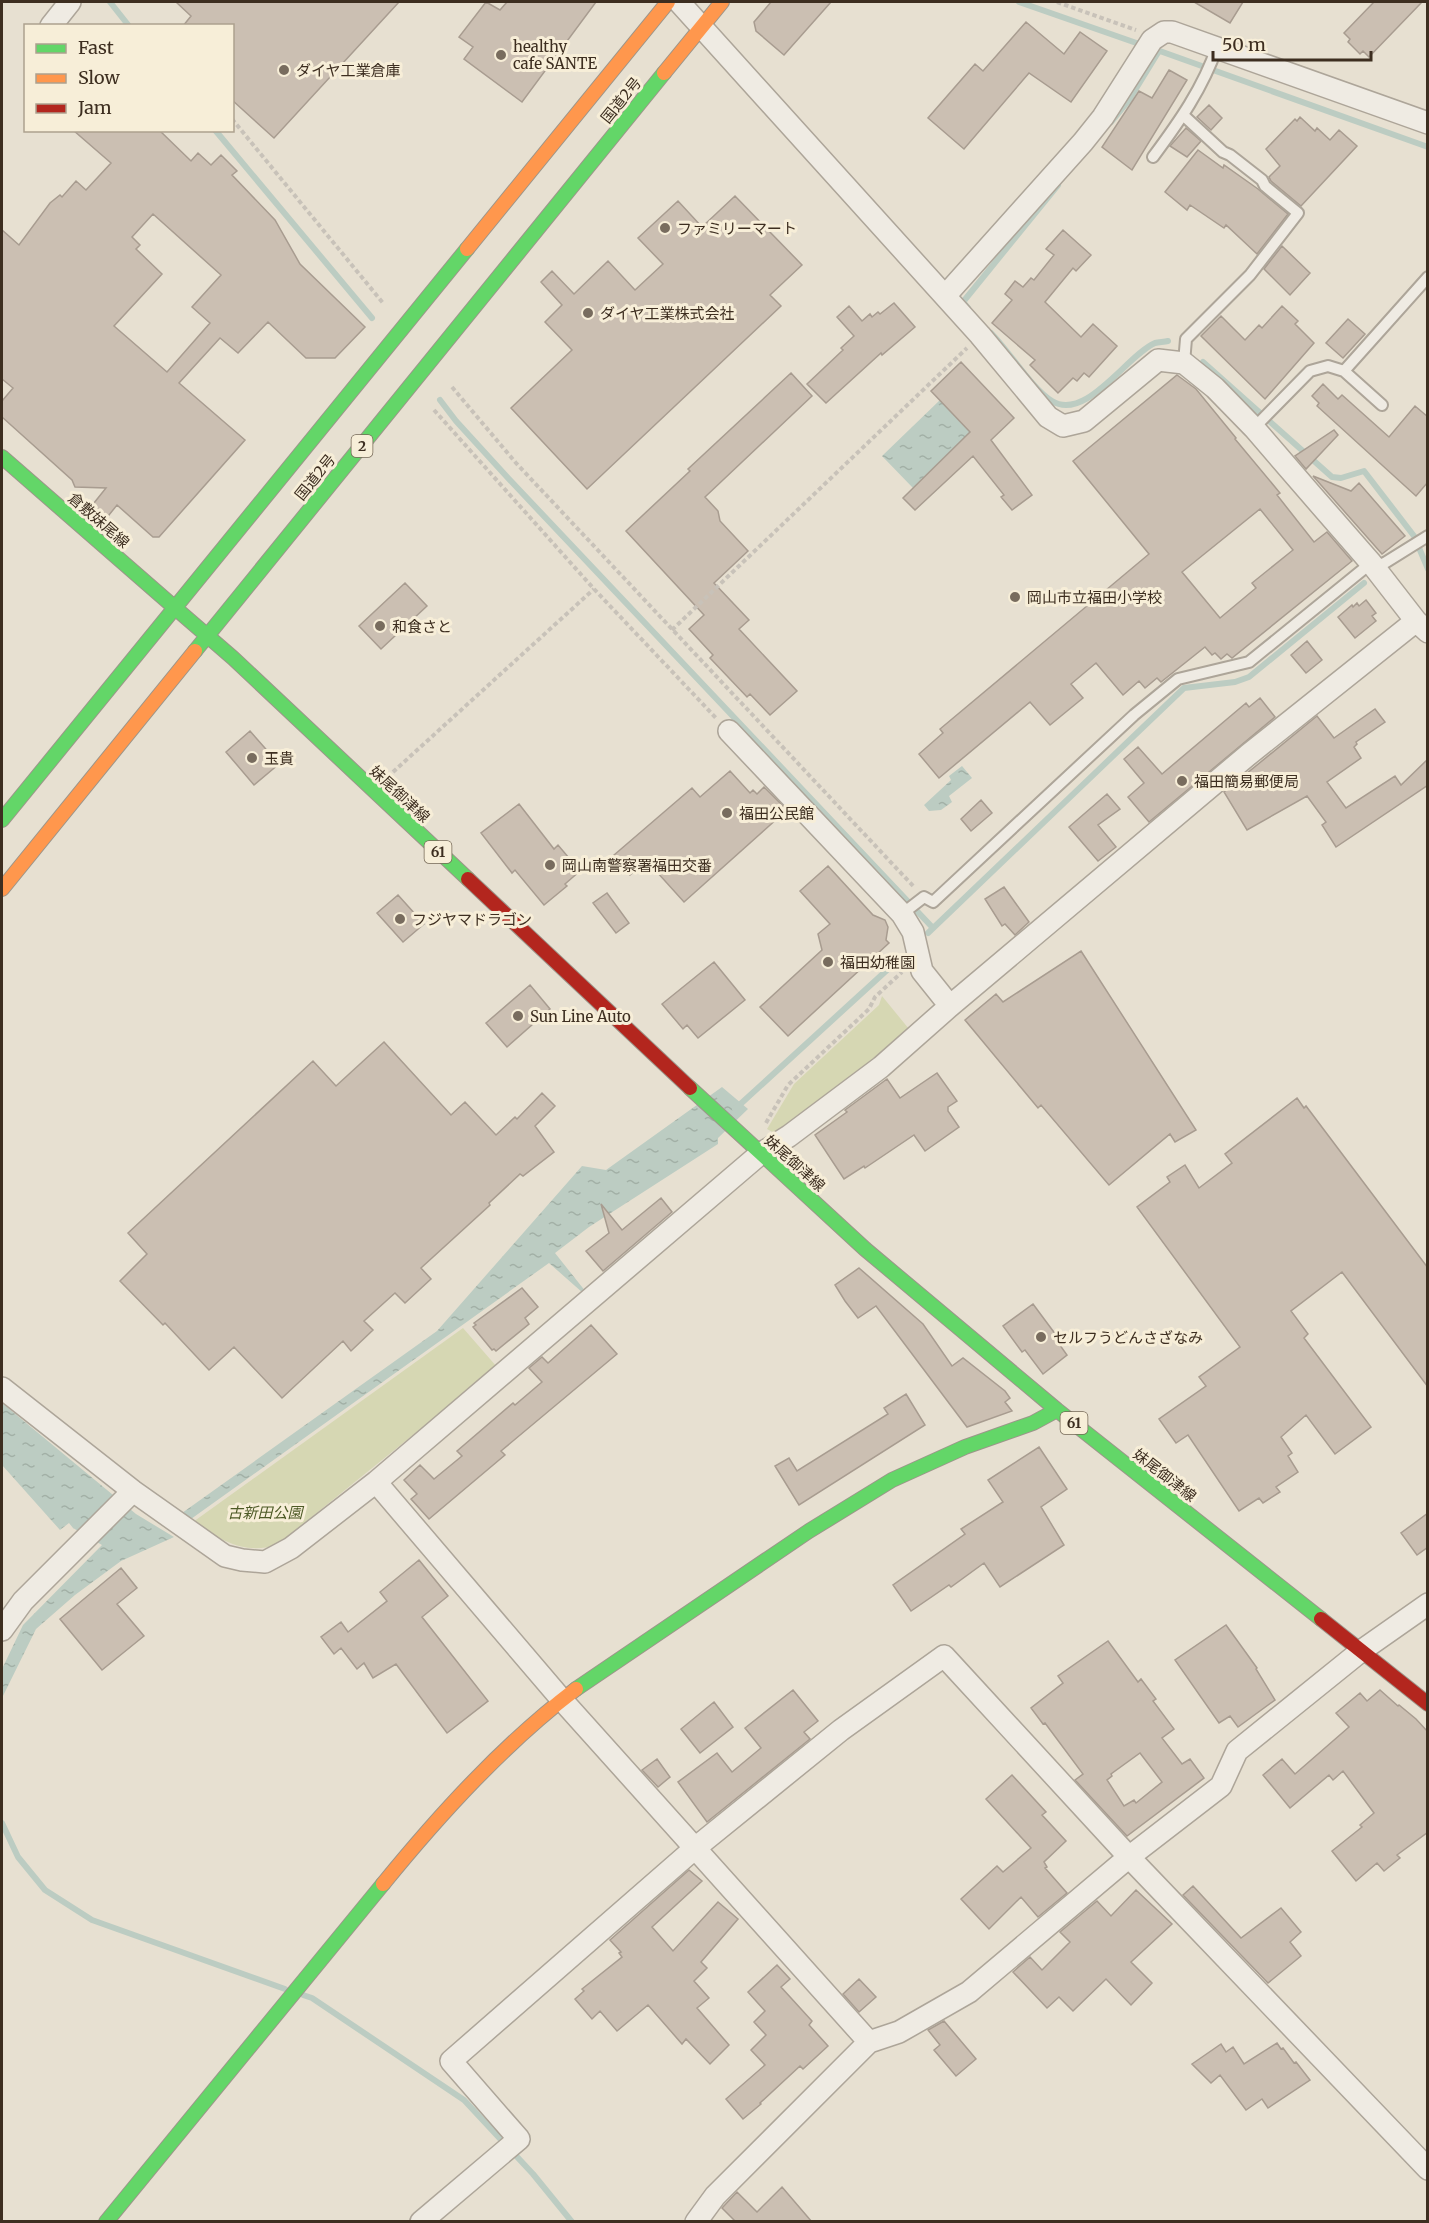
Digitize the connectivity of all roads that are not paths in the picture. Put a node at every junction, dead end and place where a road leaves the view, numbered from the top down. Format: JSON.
{"nodes":[{"id":1,"x":70,"y":2,"type":"edge"},
{"id":2,"x":668,"y":2,"type":"edge"},
{"id":3,"x":679,"y":2,"type":"edge"},
{"id":4,"x":722,"y":2,"type":"edge"},
{"id":5,"x":53,"y":24,"type":"edge"},
{"id":6,"x":702,"y":26,"type":"junction"},
{"id":7,"x":1215,"y":54,"type":"junction"},
{"id":8,"x":1184,"y":115,"type":"junction"},
{"id":9,"x":1428,"y":123,"type":"edge"},
{"id":10,"x":1153,"y":157,"type":"dead end"},
{"id":11,"x":1428,"y":277,"type":"edge"},
{"id":12,"x":945,"y":296,"type":"junction"},
{"id":13,"x":1184,"y":363,"type":"junction"},
{"id":14,"x":1344,"y":370,"type":"junction"},
{"id":15,"x":1382,"y":405,"type":"dead end"},
{"id":16,"x":1257,"y":425,"type":"junction"},
{"id":17,"x":2,"y":457,"type":"edge"},
{"id":18,"x":1426,"y":536,"type":"edge"},
{"id":19,"x":1371,"y":563,"type":"junction"},
{"id":20,"x":174,"y":608,"type":"junction"},
{"id":21,"x":1422,"y":626,"type":"edge"},
{"id":22,"x":207,"y":637,"type":"junction"},
{"id":23,"x":729,"y":731,"type":"road end"},
{"id":24,"x":2,"y":820,"type":"edge"},
{"id":25,"x":2,"y":889,"type":"edge"},
{"id":26,"x":905,"y":912,"type":"junction"},
{"id":27,"x":950,"y":1006,"type":"junction"},
{"id":28,"x":760,"y":1154,"type":"junction"},
{"id":29,"x":2,"y":1388,"type":"edge"},
{"id":30,"x":1057,"y":1410,"type":"junction"},
{"id":31,"x":376,"y":1482,"type":"junction"},
{"id":32,"x":133,"y":1491,"type":"junction"},
{"id":33,"x":1428,"y":1604,"type":"edge"},
{"id":34,"x":2,"y":1630,"type":"edge"},
{"id":35,"x":1361,"y":1651,"type":"junction"},
{"id":36,"x":562,"y":1700,"type":"junction"},
{"id":37,"x":1428,"y":1704,"type":"edge"},
{"id":38,"x":694,"y":1849,"type":"junction"},
{"id":39,"x":1129,"y":1857,"type":"junction"},
{"id":40,"x":868,"y":2042,"type":"junction"},
{"id":41,"x":1428,"y":2169,"type":"edge"},
{"id":42,"x":106,"y":2222,"type":"edge"},
{"id":43,"x":421,"y":2222,"type":"edge"},
{"id":44,"x":696,"y":2222,"type":"edge"}],
"edges":[{"from":1,"to":5,"type":"street"},
{"from":2,"to":20,"type":"main road","name":"国道2号"},
{"from":3,"to":6,"type":"street"},
{"from":4,"to":6,"type":"main road","name":"国道2号","number":"2"},
{"from":6,"to":12,"type":"street"},
{"from":6,"to":22,"type":"main road","name":"国道2号","number":"2"},
{"from":7,"to":8,"type":"lane"},
{"from":7,"to":9,"type":"street"},
{"from":7,"to":12,"type":"street"},
{"from":8,"to":10,"type":"lane"},
{"from":8,"to":13,"type":"lane"},
{"from":11,"to":14,"type":"lane"},
{"from":12,"to":13,"type":"street"},
{"from":13,"to":16,"type":"street"},
{"from":14,"to":15,"type":"lane"},
{"from":14,"to":16,"type":"lane"},
{"from":16,"to":19,"type":"street"},
{"from":17,"to":20,"type":"main road","name":"倉敷妹尾線"},
{"from":18,"to":19,"type":"lane"},
{"from":19,"to":21,"type":"street"},
{"from":19,"to":26,"type":"lane"},
{"from":20,"to":22,"type":"main road","name":"妹尾御津線","number":"61"},
{"from":20,"to":24,"type":"main road","name":"国道2号"},
{"from":21,"to":27,"type":"street"},
{"from":22,"to":25,"type":"main road","name":"国道2号","number":"2"},
{"from":22,"to":28,"type":"main road","name":"妹尾御津線","number":"61"},
{"from":23,"to":26,"type":"street"},
{"from":26,"to":27,"type":"street"},
{"from":27,"to":28,"type":"street"},
{"from":28,"to":30,"type":"main road","name":"妹尾御津線","number":"61"},
{"from":28,"to":31,"type":"street"},
{"from":29,"to":32,"type":"street"},
{"from":30,"to":35,"type":"main road","name":"妹尾御津線","number":"61"},
{"from":30,"to":36,"type":"main road"},
{"from":31,"to":32,"type":"street"},
{"from":31,"to":36,"type":"street"},
{"from":32,"to":34,"type":"street"},
{"from":33,"to":35,"type":"street"},
{"from":35,"to":37,"type":"main road","name":"妹尾御津線","number":"61"},
{"from":35,"to":39,"type":"street"},
{"from":36,"to":38,"type":"street"},
{"from":36,"to":42,"type":"main road"},
{"from":38,"to":39,"type":"street"},
{"from":38,"to":40,"type":"street"},
{"from":38,"to":43,"type":"street"},
{"from":39,"to":40,"type":"street"},
{"from":39,"to":41,"type":"street"},
{"from":40,"to":44,"type":"street"}]}
